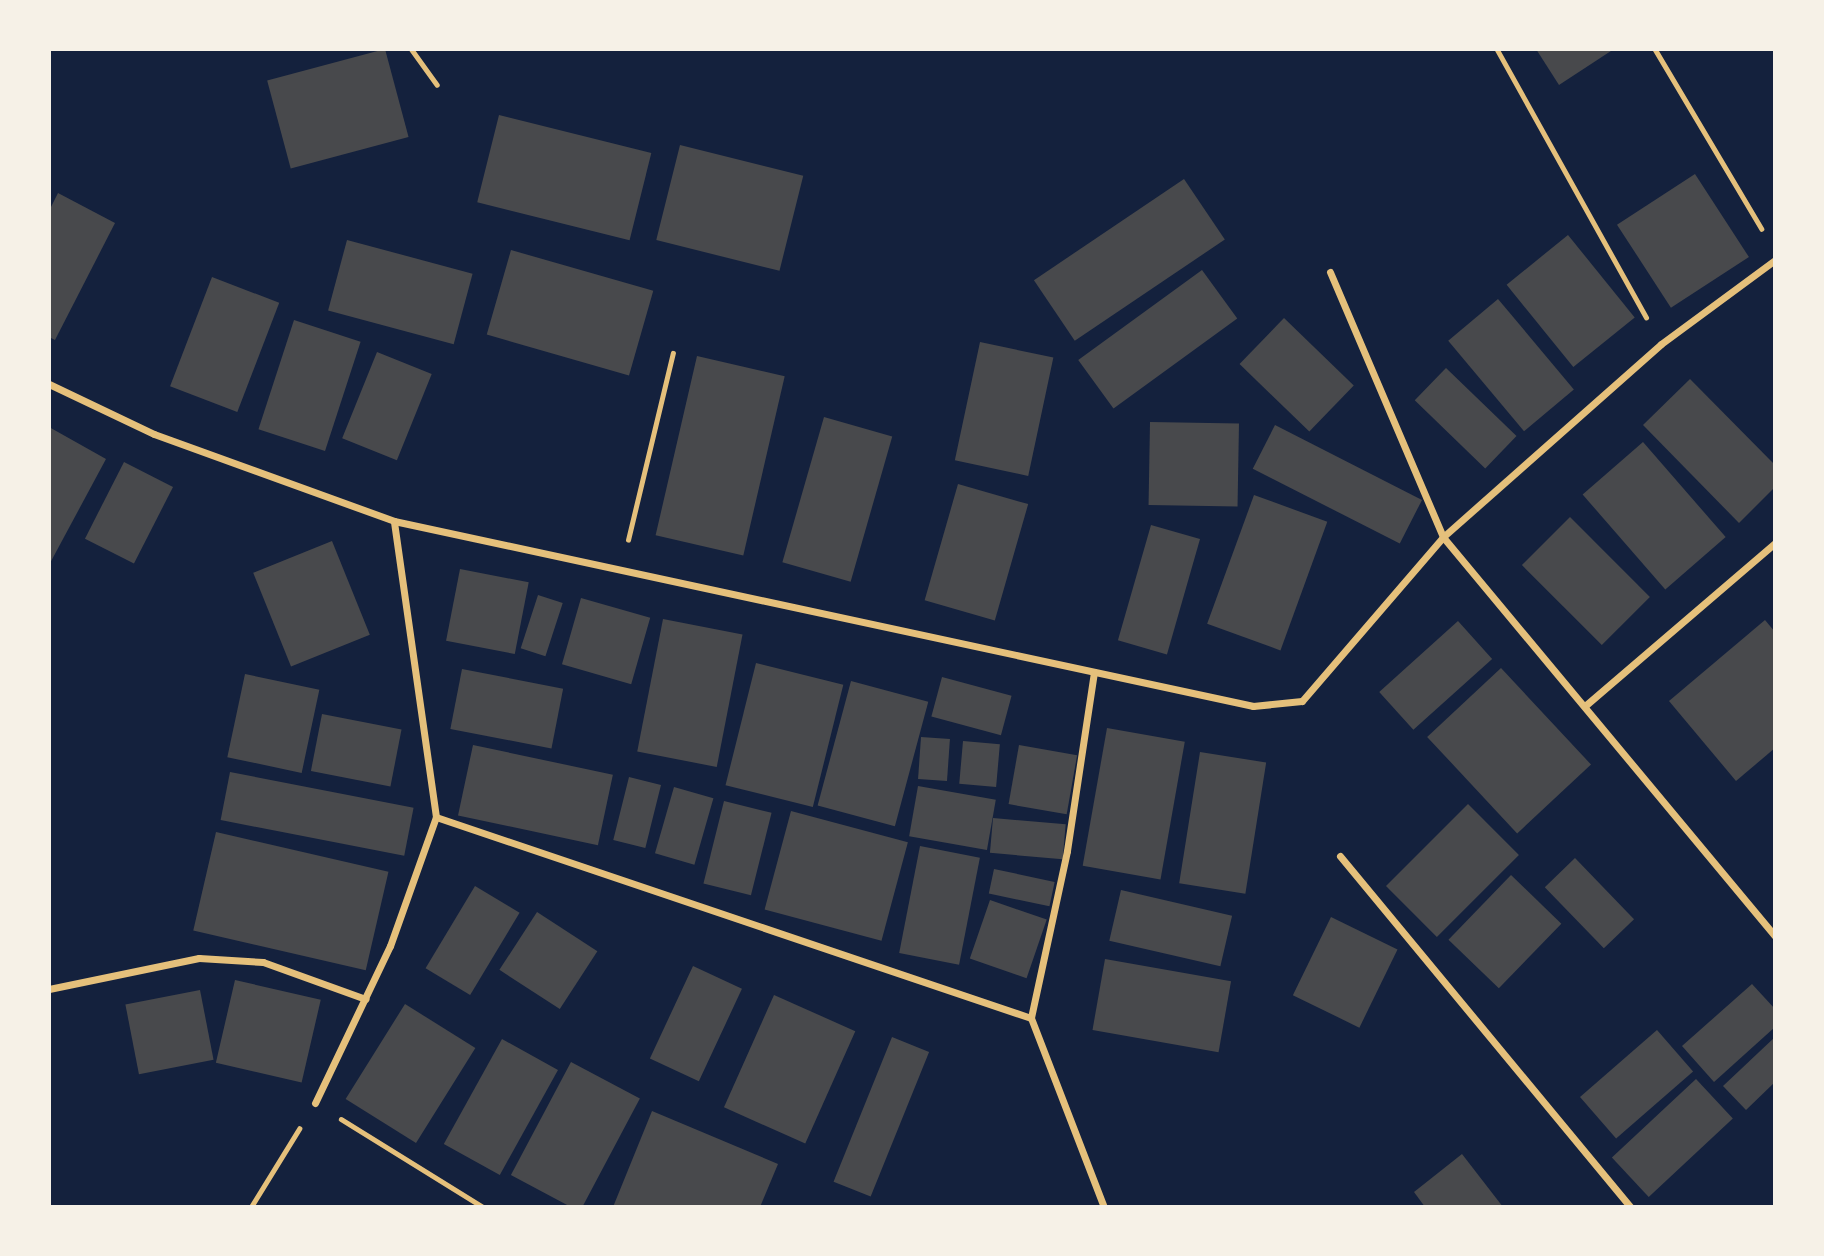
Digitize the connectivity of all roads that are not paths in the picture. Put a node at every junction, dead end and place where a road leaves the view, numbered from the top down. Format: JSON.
{"nodes":[{"id":1,"x":411,"y":49,"type":"edge"},
{"id":2,"x":437,"y":85,"type":"dead end"},
{"id":3,"x":1775,"y":260,"type":"edge"},
{"id":4,"x":1330,"y":272,"type":"dead end"},
{"id":5,"x":49,"y":384,"type":"edge"},
{"id":6,"x":394,"y":521,"type":"junction"},
{"id":7,"x":1443,"y":537,"type":"junction"},
{"id":8,"x":1775,"y":543,"type":"edge"},
{"id":9,"x":1094,"y":672,"type":"junction"},
{"id":10,"x":1586,"y":705,"type":"junction"},
{"id":11,"x":436,"y":817,"type":"junction"},
{"id":12,"x":1340,"y":856,"type":"dead end"},
{"id":13,"x":1775,"y":936,"type":"edge"},
{"id":14,"x":49,"y":989,"type":"edge"},
{"id":15,"x":366,"y":999,"type":"junction"},
{"id":16,"x":1031,"y":1018,"type":"junction"},
{"id":17,"x":315,"y":1103,"type":"road end"},
{"id":18,"x":1104,"y":1207,"type":"edge"},
{"id":19,"x":1630,"y":1207,"type":"edge"}],
"edges":[{"from":1,"to":2,"type":"lane"},
{"from":3,"to":7,"type":"street"},
{"from":4,"to":7,"type":"street"},
{"from":5,"to":6,"type":"street"},
{"from":6,"to":9,"type":"street"},
{"from":6,"to":11,"type":"street"},
{"from":7,"to":9,"type":"street"},
{"from":7,"to":10,"type":"street"},
{"from":8,"to":10,"type":"street"},
{"from":9,"to":16,"type":"street"},
{"from":10,"to":13,"type":"street"},
{"from":11,"to":15,"type":"street"},
{"from":11,"to":16,"type":"street"},
{"from":12,"to":19,"type":"street"},
{"from":14,"to":15,"type":"street"},
{"from":15,"to":17,"type":"street"},
{"from":16,"to":18,"type":"street"}]}
